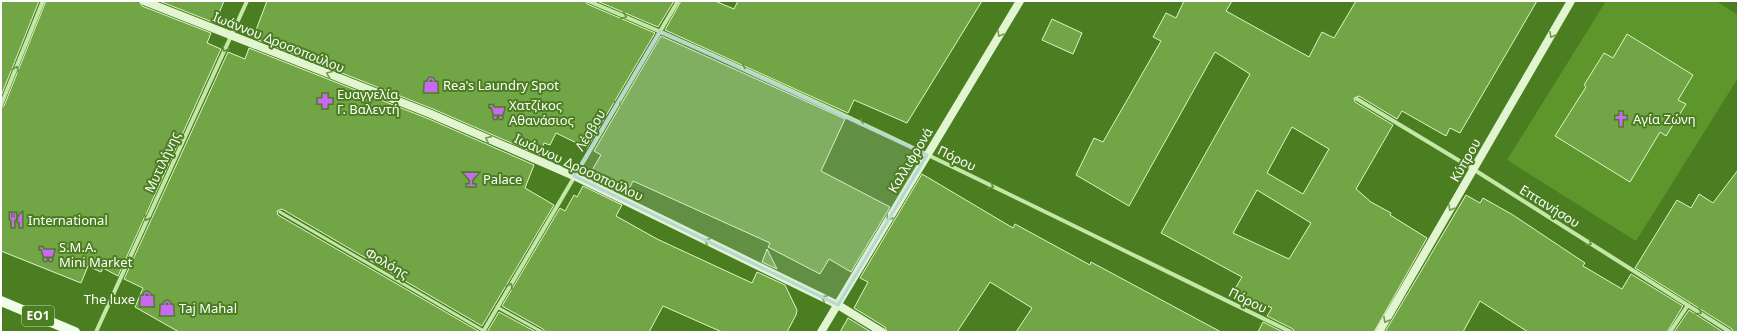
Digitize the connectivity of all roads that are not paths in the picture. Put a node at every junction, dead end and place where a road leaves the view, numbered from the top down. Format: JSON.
{"nodes":[{"id":1,"x":43,"y":1,"type":"edge"},
{"id":2,"x":144,"y":1,"type":"edge"},
{"id":3,"x":247,"y":1,"type":"edge"},
{"id":4,"x":588,"y":1,"type":"edge"},
{"id":5,"x":678,"y":1,"type":"edge"},
{"id":6,"x":1020,"y":1,"type":"edge"},
{"id":7,"x":1571,"y":1,"type":"edge"},
{"id":8,"x":660,"y":31,"type":"junction"},
{"id":9,"x":231,"y":35,"type":"junction"},
{"id":10,"x":1357,"y":100,"type":"dead end"},
{"id":11,"x":1,"y":105,"type":"edge"},
{"id":12,"x":927,"y":155,"type":"junction"},
{"id":13,"x":1473,"y":169,"type":"junction"},
{"id":14,"x":574,"y":176,"type":"junction"},
{"id":15,"x":280,"y":212,"type":"dead end"},
{"id":16,"x":1,"y":300,"type":"edge"},
{"id":17,"x":838,"y":305,"type":"junction"},
{"id":18,"x":1688,"y":305,"type":"junction"},
{"id":19,"x":497,"y":307,"type":"junction"},
{"id":20,"x":75,"y":332,"type":"edge"},
{"id":21,"x":96,"y":332,"type":"edge"},
{"id":22,"x":484,"y":332,"type":"edge"},
{"id":23,"x":542,"y":332,"type":"edge"},
{"id":24,"x":821,"y":332,"type":"edge"},
{"id":25,"x":882,"y":332,"type":"edge"},
{"id":26,"x":1291,"y":332,"type":"edge"},
{"id":27,"x":1379,"y":332,"type":"edge"},
{"id":28,"x":1670,"y":332,"type":"edge"},
{"id":29,"x":1730,"y":332,"type":"edge"}],
"edges":[{"from":11,"to":1,"type":"street","one_way":true},
{"from":2,"to":9,"type":"street","name":"Ιωάννου Δροσοπούλου"},
{"from":3,"to":9,"type":"street","name":"Μυτιλήνης"},
{"from":4,"to":8,"type":"street","name":"Πόρου","one_way":true},
{"from":5,"to":8,"type":"street","name":"Λέσβου"},
{"from":6,"to":12,"type":"street","name":"Καλλιφρονά","one_way":true},
{"from":7,"to":13,"type":"street","name":"Κύπρου","one_way":true},
{"from":8,"to":12,"type":"street","name":"Πόρου","one_way":true},
{"from":14,"to":8,"type":"street","name":"Λέσβου","one_way":true},
{"from":14,"to":9,"type":"street","name":"Ιωάννου Δροσοπούλου","one_way":true},
{"from":9,"to":21,"type":"street","name":"Μυτιλήνης","one_way":true},
{"from":10,"to":13,"type":"street","name":"Επτανήσου"},
{"from":12,"to":17,"type":"street","name":"Καλλιφρονά","one_way":true},
{"from":12,"to":26,"type":"street","name":"Πόρου","one_way":true},
{"from":13,"to":18,"type":"street","name":"Επτανήσου","one_way":true},
{"from":13,"to":27,"type":"street","name":"Κύπρου","one_way":true},
{"from":17,"to":14,"type":"street","name":"Ιωάννου Δροσοπούλου","one_way":true},
{"from":19,"to":14,"type":"street","name":"Λέσβου","one_way":true},
{"from":15,"to":22,"type":"lane","name":"Φολόης"},
{"from":16,"to":20,"type":"main road","number":"ΕΟ1"},
{"from":17,"to":24,"type":"street","name":"Καλλιφρονά"},
{"from":17,"to":25,"type":"street","name":"Ιωάννου Δροσοπούλου"},
{"from":18,"to":28,"type":"street"},
{"from":18,"to":29,"type":"street","name":"Επτανήσου","one_way":true},
{"from":19,"to":22,"type":"street","name":"Λέσβου"},
{"from":19,"to":23,"type":"lane"}]}
